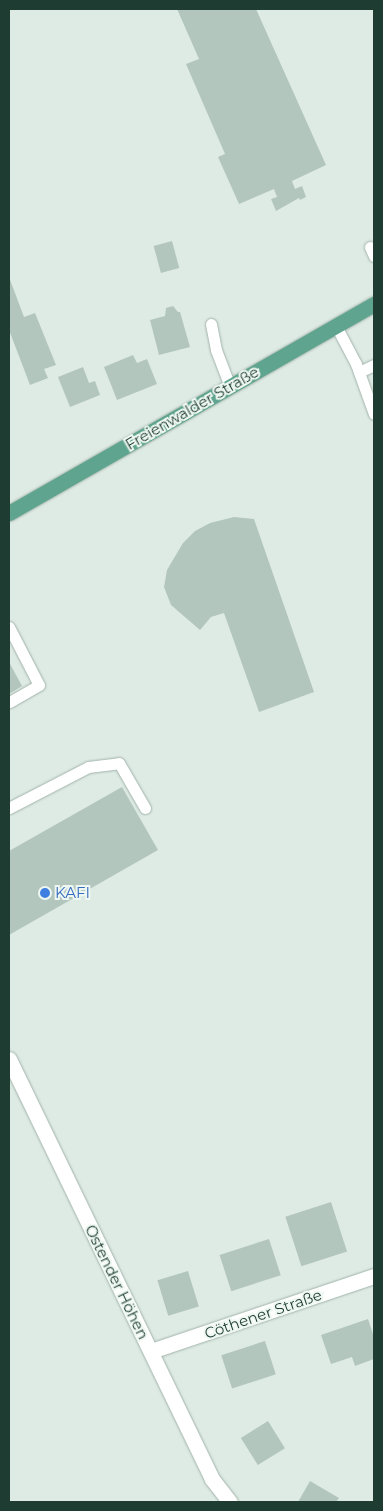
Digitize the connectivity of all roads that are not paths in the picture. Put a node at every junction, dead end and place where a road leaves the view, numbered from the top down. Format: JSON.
{"nodes":[{"id":1,"x":374,"y":304,"type":"edge"},
{"id":2,"x":211,"y":324,"type":"dead end"},
{"id":3,"x":336,"y":326,"type":"junction"},
{"id":4,"x":374,"y":364,"type":"edge"},
{"id":5,"x":359,"y":372,"type":"junction"},
{"id":6,"x":230,"y":386,"type":"junction"},
{"id":7,"x":374,"y":414,"type":"edge"},
{"id":8,"x":9,"y":513,"type":"edge"},
{"id":9,"x":9,"y":627,"type":"edge"},
{"id":10,"x":9,"y":702,"type":"edge"},
{"id":11,"x":9,"y":808,"type":"edge"},
{"id":12,"x":145,"y":808,"type":"dead end"},
{"id":13,"x":9,"y":1059,"type":"edge"},
{"id":14,"x":374,"y":1276,"type":"edge"},
{"id":15,"x":151,"y":1351,"type":"junction"},
{"id":16,"x":230,"y":1502,"type":"edge"}],
"edges":[{"from":1,"to":3,"type":"main road","name":"Freienwalder Straße"},
{"from":2,"to":6,"type":"lane"},
{"from":3,"to":5,"type":"lane"},
{"from":3,"to":6,"type":"main road","name":"Freienwalder Straße"},
{"from":4,"to":5,"type":"lane"},
{"from":5,"to":7,"type":"lane"},
{"from":6,"to":8,"type":"main road","name":"Freienwalder Straße"},
{"from":9,"to":10,"type":"lane"},
{"from":11,"to":12,"type":"lane"},
{"from":13,"to":15,"type":"street","name":"Ostender Höhen"},
{"from":14,"to":15,"type":"street","name":"Cöthener Straße"},
{"from":15,"to":16,"type":"street","name":"Ostender Höhen"}]}
